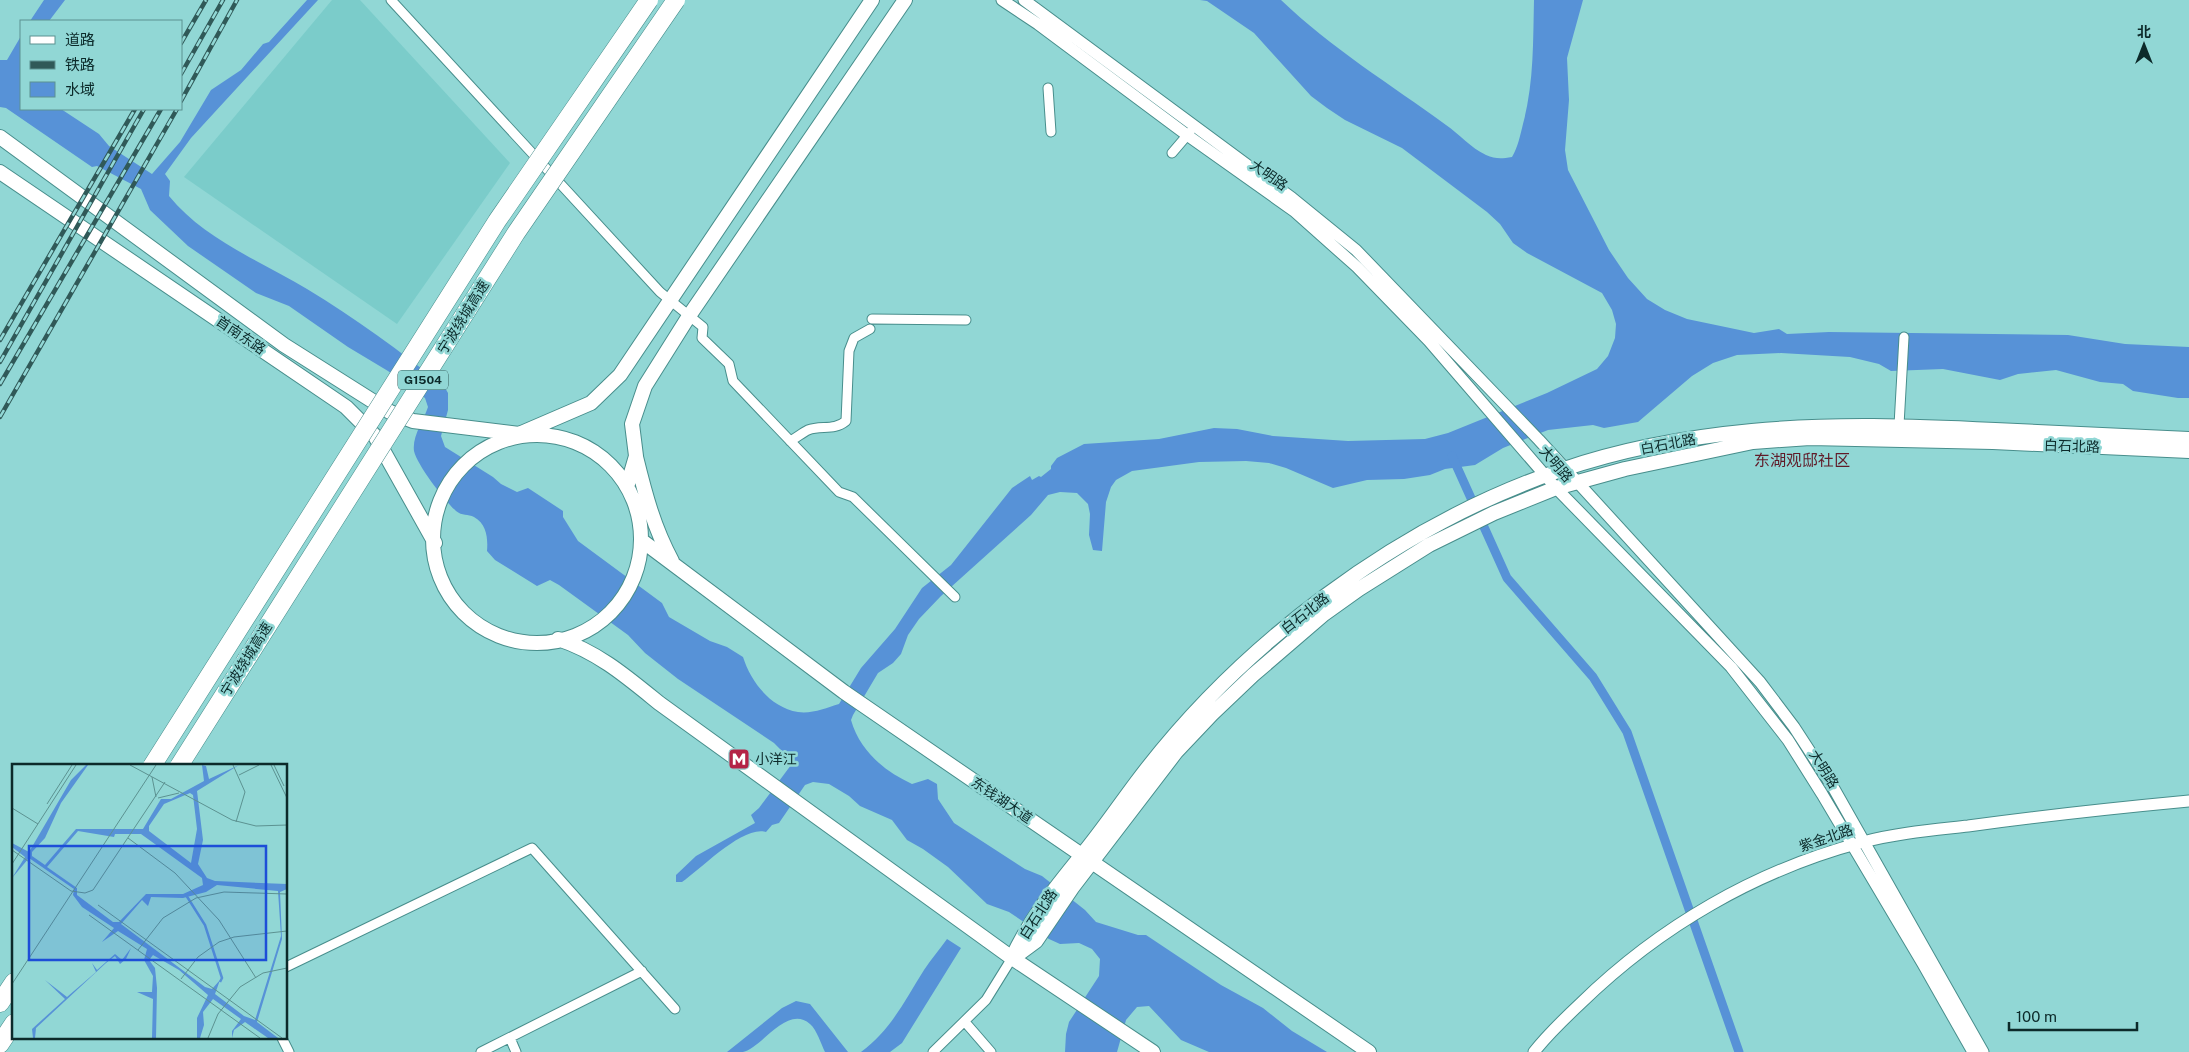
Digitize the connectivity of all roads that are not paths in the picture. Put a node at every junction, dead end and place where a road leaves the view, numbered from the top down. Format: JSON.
{"nodes":[{"id":1,"x":391,"y":0,"type":"edge"},
{"id":2,"x":649,"y":0,"type":"edge"},
{"id":3,"x":676,"y":0,"type":"edge"},
{"id":4,"x":872,"y":0,"type":"edge"},
{"id":5,"x":905,"y":0,"type":"edge"},
{"id":6,"x":1002,"y":0,"type":"edge"},
{"id":7,"x":1024,"y":0,"type":"edge"},
{"id":8,"x":1048,"y":88,"type":"dead end"},
{"id":9,"x":1190,"y":131,"type":"junction"},
{"id":10,"x":1051,"y":132,"type":"dead end"},
{"id":11,"x":0,"y":138,"type":"edge"},
{"id":12,"x":1172,"y":152,"type":"dead end"},
{"id":13,"x":0,"y":172,"type":"edge"},
{"id":14,"x":669,"y":300,"type":"junction"},
{"id":15,"x":689,"y":316,"type":"junction"},
{"id":16,"x":872,"y":319,"type":"dead end"},
{"id":17,"x":966,"y":320,"type":"dead end"},
{"id":18,"x":870,"y":329,"type":"dead end"},
{"id":19,"x":1904,"y":337,"type":"dead end"},
{"id":20,"x":1900,"y":425,"type":"junction"},
{"id":21,"x":518,"y":434,"type":"junction"},
{"id":22,"x":2189,"y":440,"type":"edge"},
{"id":23,"x":790,"y":442,"type":"junction"},
{"id":24,"x":2189,"y":450,"type":"edge"},
{"id":25,"x":636,"y":456,"type":"junction"},
{"id":26,"x":1565,"y":469,"type":"junction"},
{"id":27,"x":1546,"y":476,"type":"junction"},
{"id":28,"x":1577,"y":482,"type":"junction"},
{"id":29,"x":627,"y":488,"type":"junction"},
{"id":30,"x":1556,"y":488,"type":"junction"},
{"id":31,"x":641,"y":540,"type":"junction"},
{"id":32,"x":435,"y":543,"type":"junction"},
{"id":33,"x":675,"y":566,"type":"junction"},
{"id":34,"x":955,"y":597,"type":"dead end"},
{"id":35,"x":558,"y":640,"type":"junction"},
{"id":36,"x":153,"y":764,"type":"edge"},
{"id":37,"x":180,"y":764,"type":"edge"},
{"id":38,"x":2189,"y":801,"type":"edge"},
{"id":39,"x":1864,"y":841,"type":"junction"},
{"id":40,"x":1853,"y":845,"type":"junction"},
{"id":41,"x":1088,"y":858,"type":"junction"},
{"id":42,"x":1066,"y":885,"type":"junction"},
{"id":43,"x":1012,"y":958,"type":"junction"},
{"id":44,"x":288,"y":966,"type":"edge"},
{"id":45,"x":642,"y":971,"type":"junction"},
{"id":46,"x":12,"y":985,"type":"edge"},
{"id":47,"x":0,"y":1003,"type":"edge"},
{"id":48,"x":674,"y":1009,"type":"dead end"},
{"id":49,"x":965,"y":1022,"type":"junction"},
{"id":50,"x":12,"y":1026,"type":"edge"},
{"id":51,"x":510,"y":1038,"type":"junction"},
{"id":52,"x":283,"y":1040,"type":"edge"},
{"id":53,"x":0,"y":1044,"type":"edge"},
{"id":54,"x":289,"y":1052,"type":"edge"},
{"id":55,"x":481,"y":1052,"type":"edge"},
{"id":56,"x":516,"y":1052,"type":"edge"},
{"id":57,"x":933,"y":1052,"type":"edge"},
{"id":58,"x":991,"y":1052,"type":"edge"},
{"id":59,"x":1153,"y":1052,"type":"edge"},
{"id":60,"x":1369,"y":1052,"type":"edge"},
{"id":61,"x":1534,"y":1052,"type":"edge"},
{"id":62,"x":1973,"y":1052,"type":"edge"},
{"id":63,"x":1984,"y":1052,"type":"edge"}],
"edges":[{"from":1,"to":14,"type":"street"},
{"from":2,"to":36,"type":"highway","name":"宁波绕城高速","number":"G1504","bridge":true},
{"from":3,"to":37,"type":"highway","name":"宁波绕城高速","number":"G1504","bridge":true},
{"from":4,"to":14,"type":"main road"},
{"from":5,"to":15,"type":"main road"},
{"from":6,"to":9,"type":"street","name":"大明路"},
{"from":7,"to":9,"type":"street","name":"大明路"},
{"from":8,"to":10,"type":"street"},
{"from":9,"to":12,"type":"street"},
{"from":9,"to":26,"type":"street","name":"大明路"},
{"from":9,"to":27,"type":"street","name":"大明路"},
{"from":11,"to":21,"type":"main road","name":"首南东路"},
{"from":13,"to":32,"type":"main road","name":"首南东路"},
{"from":14,"to":15,"type":"street"},
{"from":14,"to":21,"type":"main road"},
{"from":15,"to":23,"type":"street"},
{"from":15,"to":25,"type":"main road"},
{"from":16,"to":17,"type":"street"},
{"from":18,"to":23,"type":"street"},
{"from":19,"to":20,"type":"street"},
{"from":20,"to":22,"type":"main road","name":"白石北路"},
{"from":20,"to":26,"type":"main road","name":"白石北路"},
{"from":21,"to":29,"type":"main road","name":"首南东路"},
{"from":21,"to":32,"type":"main road"},
{"from":23,"to":34,"type":"street"},
{"from":24,"to":28,"type":"main road","name":"白石北路"},
{"from":25,"to":29,"type":"main road"},
{"from":25,"to":33,"type":"main road"},
{"from":26,"to":27,"type":"main road","name":"白石北路"},
{"from":26,"to":28,"type":"street","name":"大明路"},
{"from":27,"to":30,"type":"street","name":"大明路"},
{"from":27,"to":41,"type":"main road","name":"白石北路"},
{"from":28,"to":30,"type":"main road","name":"白石北路"},
{"from":28,"to":39,"type":"street","name":"大明路"},
{"from":29,"to":31,"type":"main road","name":"首南东路"},
{"from":30,"to":40,"type":"street","name":"大明路"},
{"from":30,"to":41,"type":"main road","name":"白石北路"},
{"from":31,"to":33,"type":"main road","name":"东钱湖大道"},
{"from":31,"to":35,"type":"main road","name":"首南东路"},
{"from":32,"to":35,"type":"main road"},
{"from":33,"to":41,"type":"main road","name":"东钱湖大道"},
{"from":35,"to":43,"type":"main road"},
{"from":38,"to":39,"type":"street","name":"紫金北路"},
{"from":39,"to":40,"type":"street","name":"紫金北路"},
{"from":39,"to":63,"type":"street","name":"大明路"},
{"from":40,"to":61,"type":"street","name":"紫金北路"},
{"from":40,"to":62,"type":"street","name":"大明路"},
{"from":41,"to":42,"type":"main road","name":"白石北路"},
{"from":41,"to":60,"type":"main road","name":"东钱湖大道"},
{"from":42,"to":43,"type":"main road","name":"白石北路"},
{"from":42,"to":43,"type":"main road","name":"白石北路"},
{"from":43,"to":49,"type":"street"},
{"from":43,"to":59,"type":"main road"},
{"from":44,"to":45,"type":"street"},
{"from":45,"to":48,"type":"street"},
{"from":45,"to":51,"type":"street"},
{"from":46,"to":47,"type":"highway"},
{"from":49,"to":57,"type":"street"},
{"from":49,"to":58,"type":"street"},
{"from":50,"to":53,"type":"highway"},
{"from":51,"to":55,"type":"street"},
{"from":51,"to":56,"type":"street"},
{"from":52,"to":54,"type":"street"}]}
